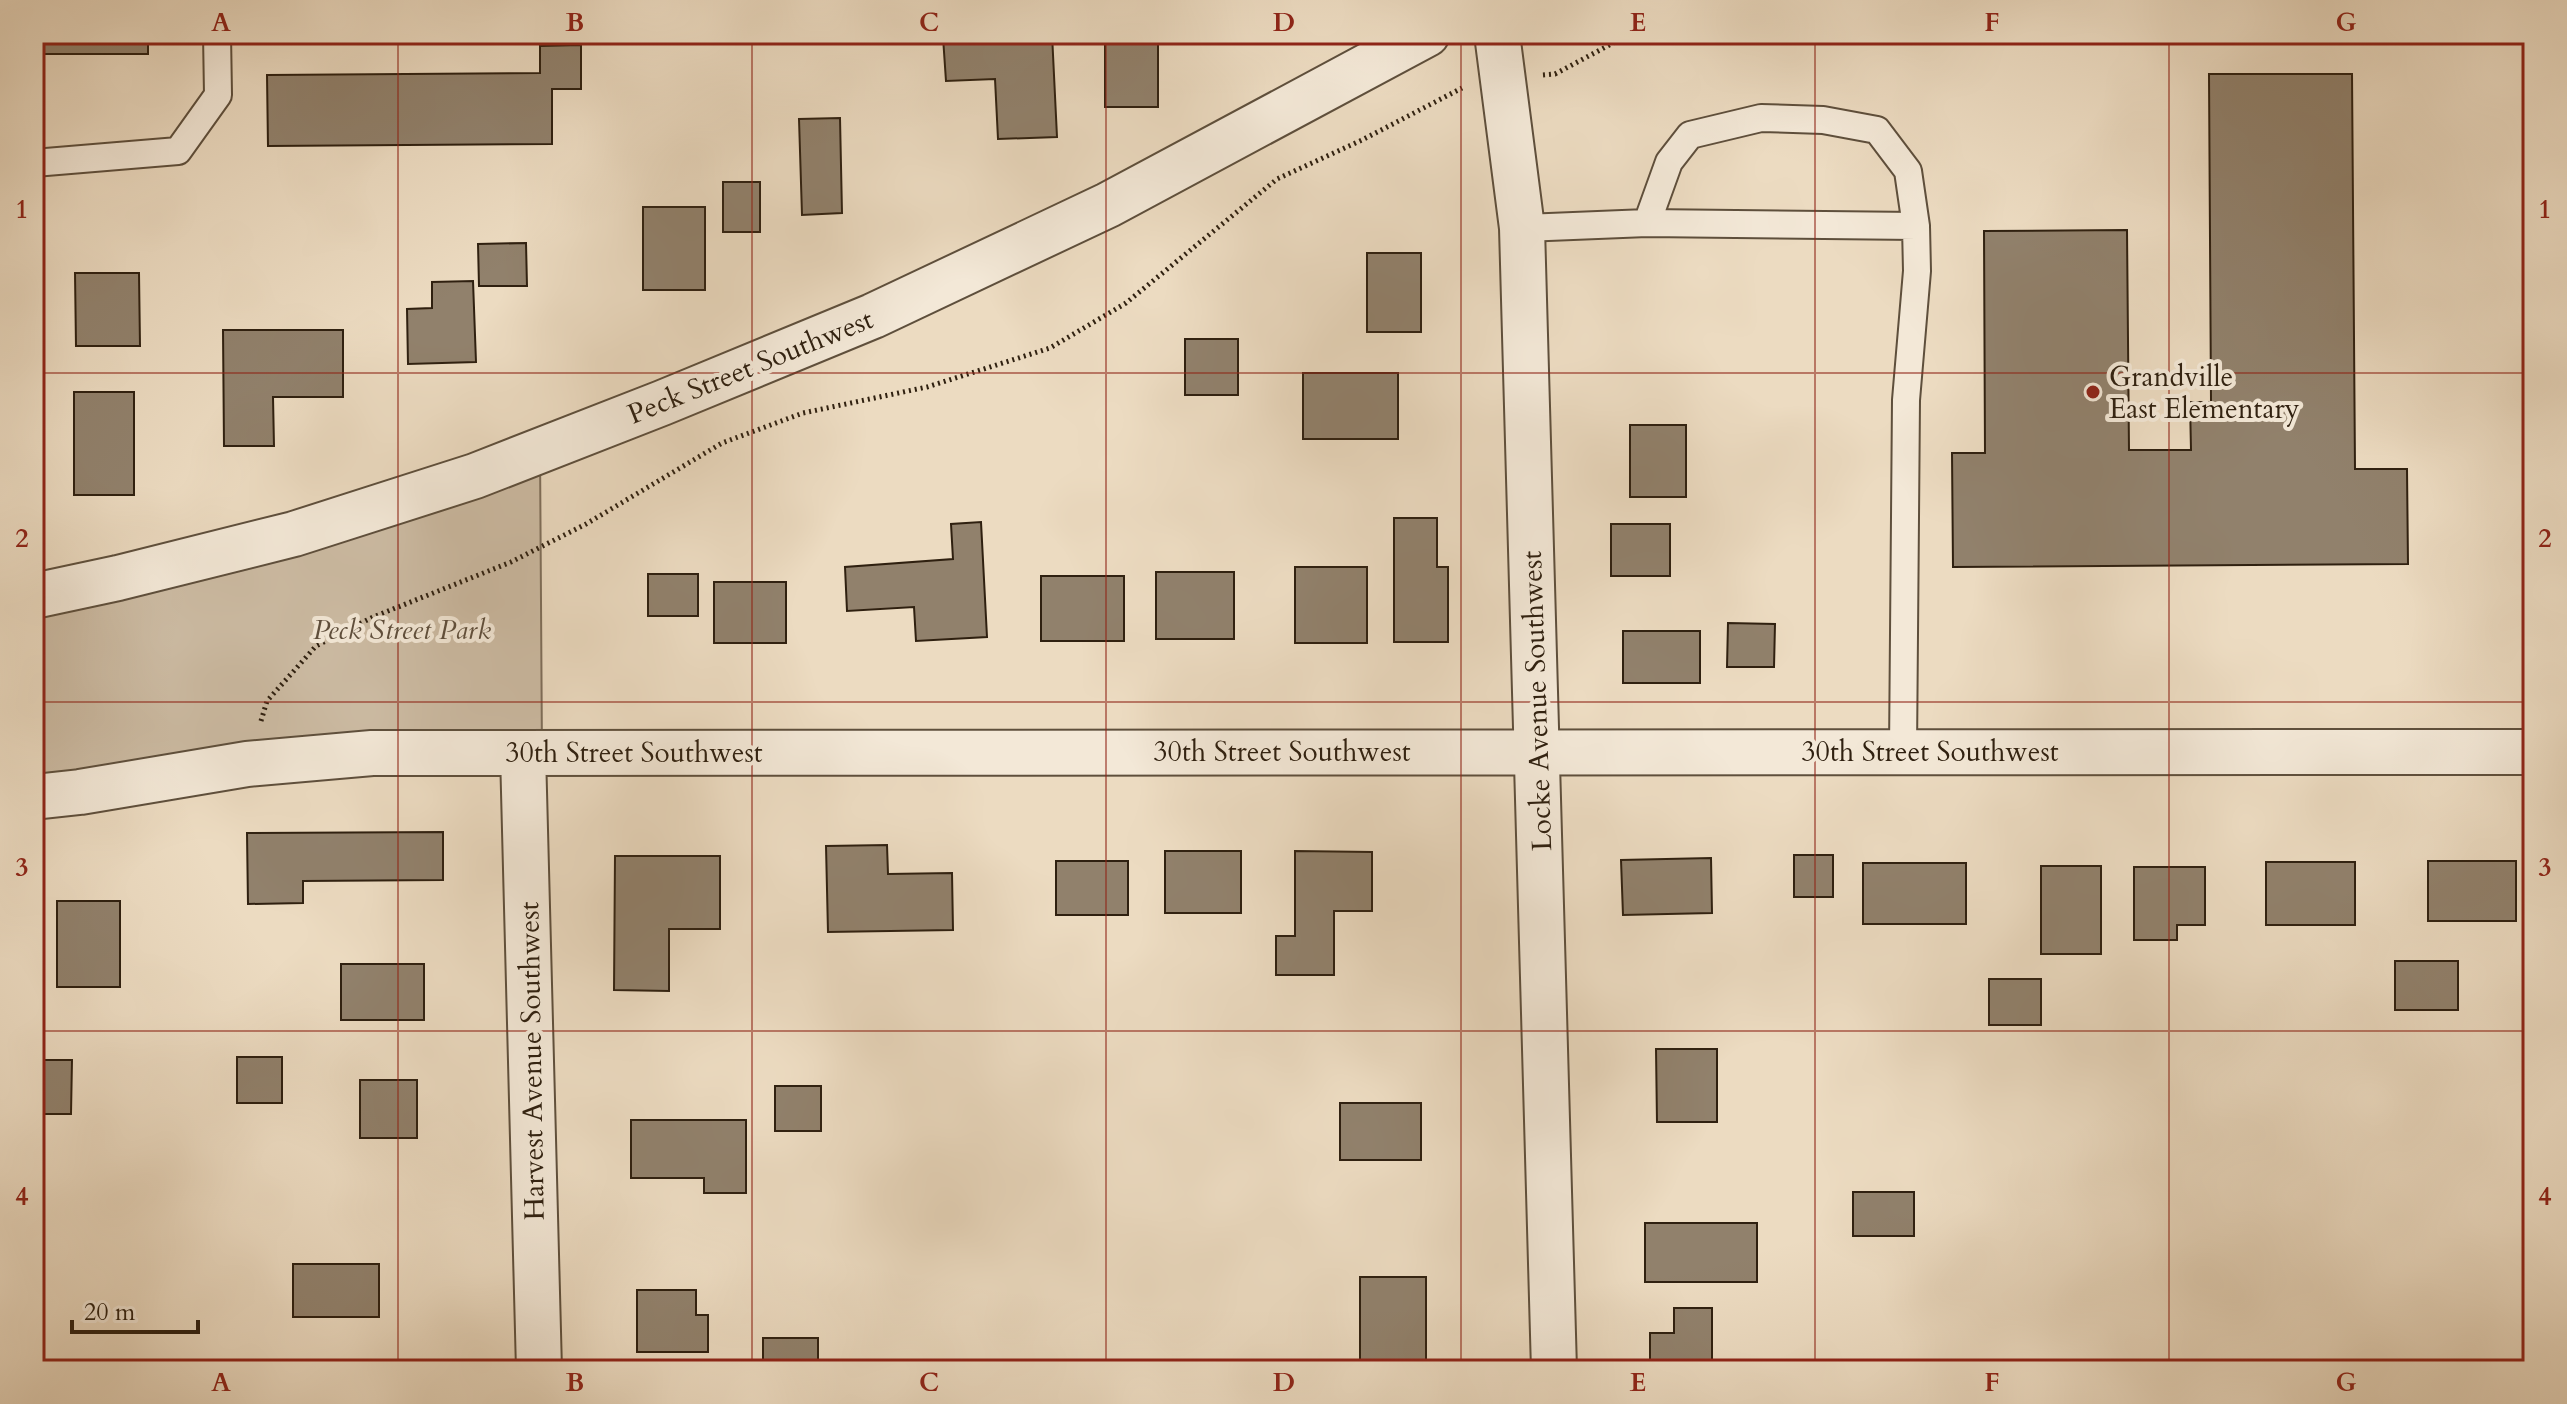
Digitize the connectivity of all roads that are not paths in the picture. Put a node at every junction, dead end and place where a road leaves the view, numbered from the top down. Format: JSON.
{"nodes":[{"id":1,"x":217,"y":34,"type":"edge"},
{"id":2,"x":1427,"y":34,"type":"edge"},
{"id":3,"x":1497,"y":34,"type":"edge"},
{"id":4,"x":34,"y":163,"type":"edge"},
{"id":5,"x":1647,"y":223,"type":"junction"},
{"id":6,"x":1916,"y":226,"type":"junction"},
{"id":7,"x":1522,"y":228,"type":"junction"},
{"id":8,"x":34,"y":596,"type":"edge"},
{"id":9,"x":1538,"y":751,"type":"junction"},
{"id":10,"x":1903,"y":751,"type":"junction"},
{"id":11,"x":2533,"y":752,"type":"edge"},
{"id":12,"x":523,"y":753,"type":"junction"},
{"id":13,"x":34,"y":797,"type":"edge"},
{"id":14,"x":539,"y":1370,"type":"edge"},
{"id":15,"x":1554,"y":1370,"type":"edge"}],
"edges":[{"from":1,"to":4,"type":"lane"},
{"from":2,"to":8,"type":"street","name":"Peck Street Southwest"},
{"from":3,"to":7,"type":"street","name":"Locke Avenue Southwest"},
{"from":5,"to":6,"type":"lane"},
{"from":5,"to":6,"type":"lane"},
{"from":5,"to":7,"type":"lane"},
{"from":6,"to":10,"type":"lane"},
{"from":7,"to":9,"type":"street","name":"Locke Avenue Southwest"},
{"from":9,"to":10,"type":"street","name":"30th Street Southwest"},
{"from":9,"to":12,"type":"street","name":"30th Street Southwest"},
{"from":9,"to":15,"type":"street","name":"Locke Avenue Southwest"},
{"from":10,"to":11,"type":"street","name":"30th Street Southwest"},
{"from":12,"to":13,"type":"street","name":"30th Street Southwest"},
{"from":12,"to":14,"type":"street","name":"Harvest Avenue Southwest"}]}
